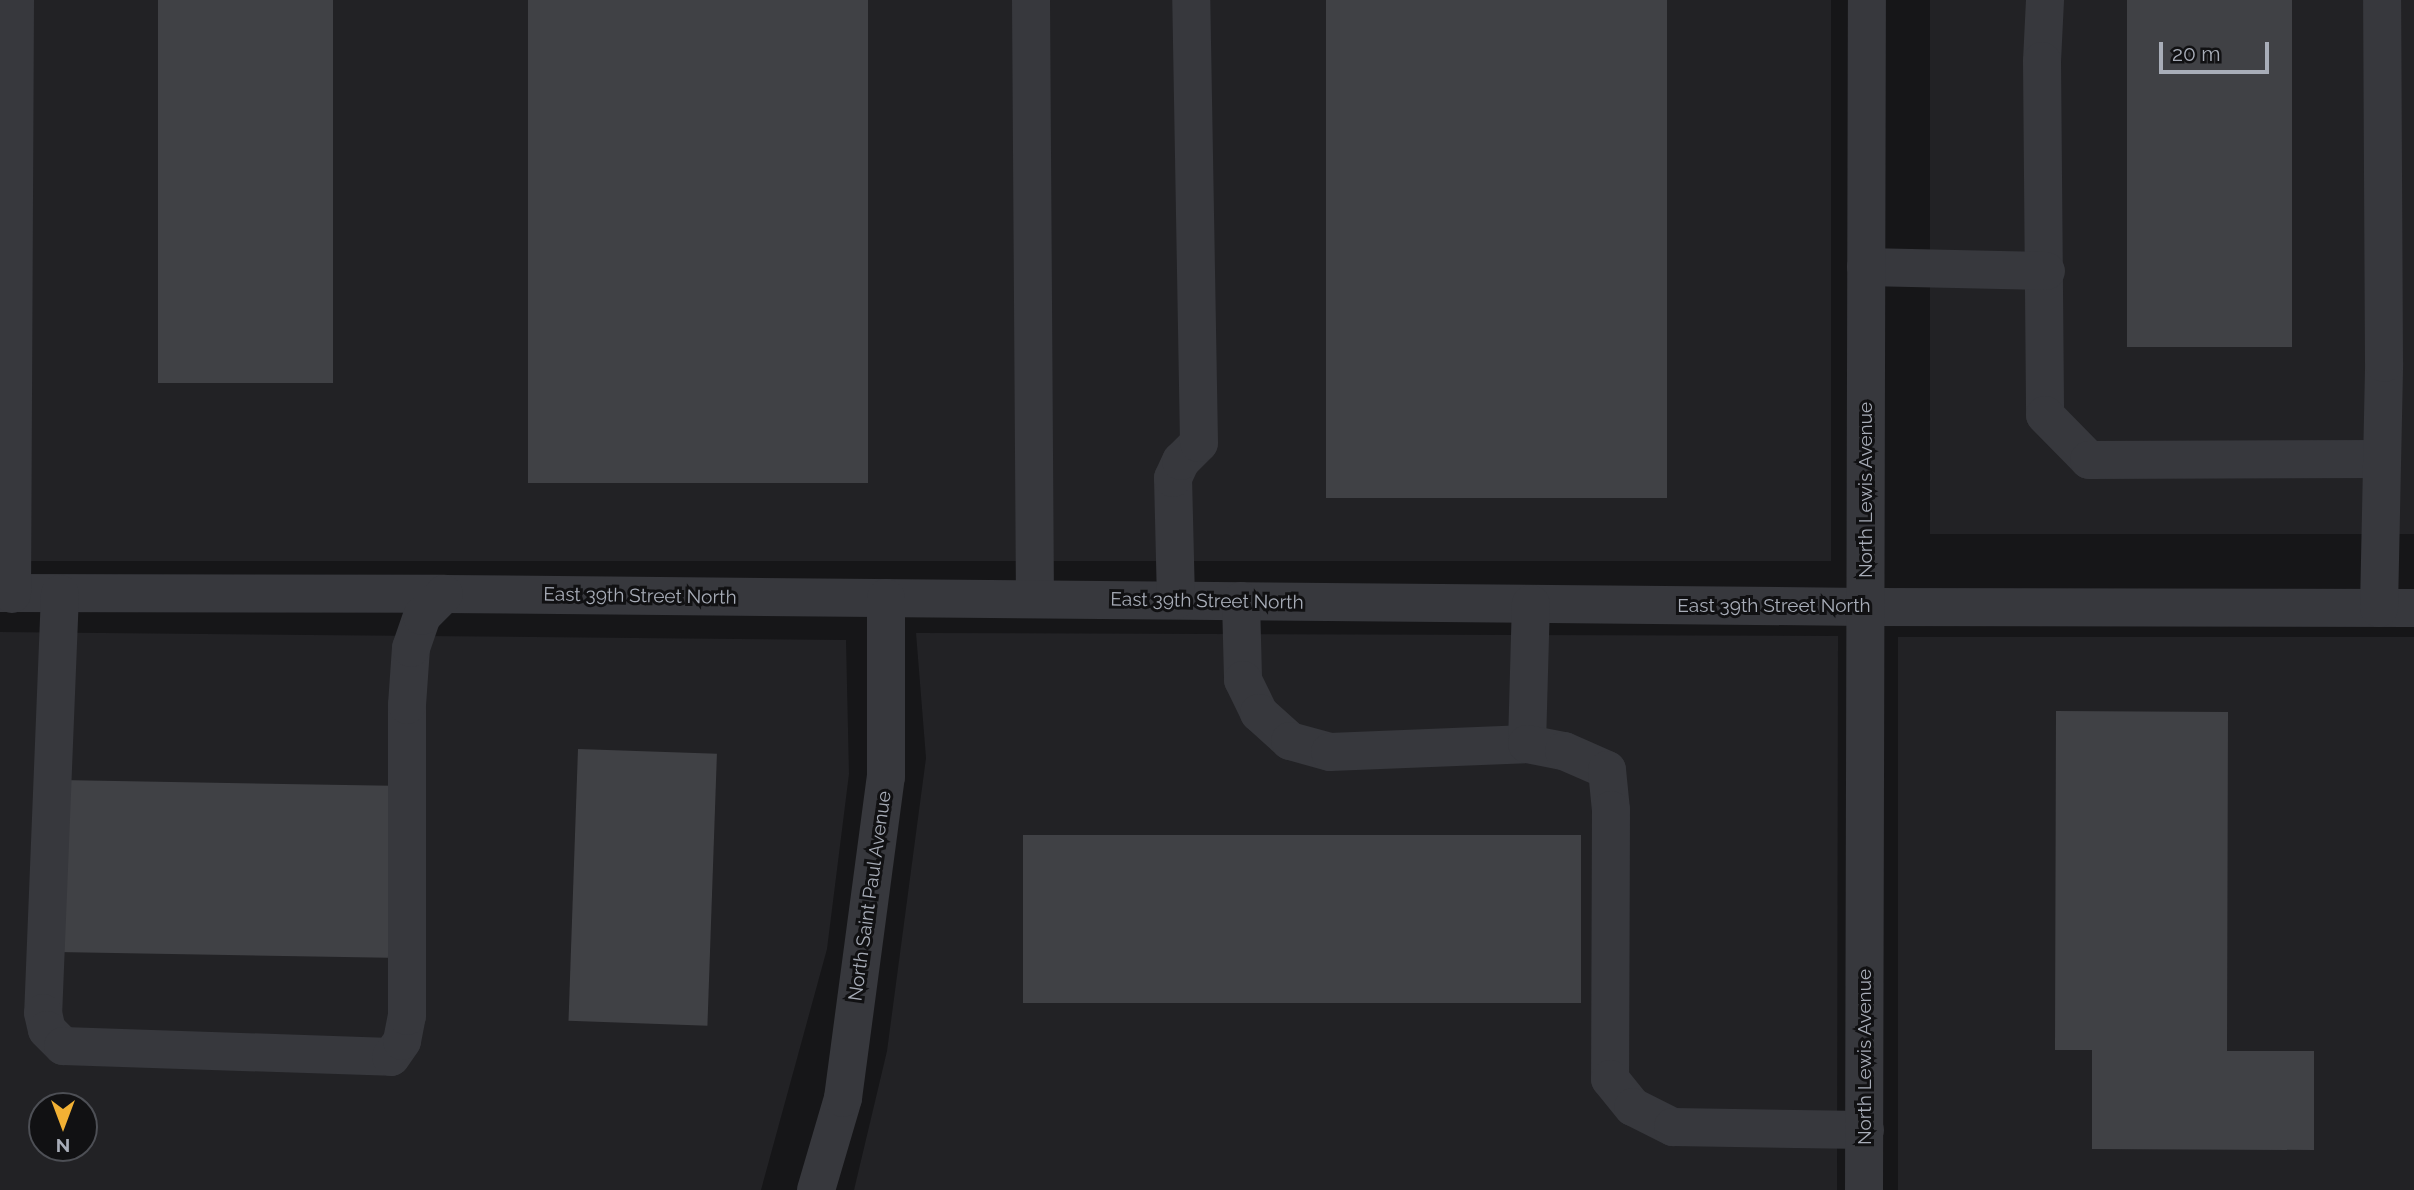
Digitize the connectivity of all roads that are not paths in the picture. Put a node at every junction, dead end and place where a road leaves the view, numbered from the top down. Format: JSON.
{"nodes":[{"id":1,"x":15,"y":0,"type":"edge"},
{"id":2,"x":1031,"y":0,"type":"edge"},
{"id":3,"x":1191,"y":0,"type":"edge"},
{"id":4,"x":1867,"y":0,"type":"edge"},
{"id":5,"x":2045,"y":0,"type":"edge"},
{"id":6,"x":2382,"y":0,"type":"edge"},
{"id":7,"x":1866,"y":267,"type":"junction"},
{"id":8,"x":2046,"y":271,"type":"junction"},
{"id":9,"x":6,"y":449,"type":"edge"},
{"id":10,"x":2382,"y":459,"type":"junction"},
{"id":11,"x":6,"y":594,"type":"edge"},
{"id":12,"x":60,"y":594,"type":"junction"},
{"id":13,"x":444,"y":594,"type":"junction"},
{"id":14,"x":886,"y":598,"type":"junction"},
{"id":15,"x":1035,"y":599,"type":"junction"},
{"id":16,"x":1176,"y":600,"type":"junction"},
{"id":17,"x":1241,"y":601,"type":"junction"},
{"id":18,"x":1531,"y":604,"type":"junction"},
{"id":19,"x":1866,"y":607,"type":"junction"},
{"id":20,"x":2396,"y":608,"type":"edge"},
{"id":21,"x":1527,"y":744,"type":"junction"},
{"id":22,"x":1865,"y":1130,"type":"junction"},
{"id":23,"x":816,"y":1190,"type":"edge"},
{"id":24,"x":1864,"y":1190,"type":"edge"}],
"edges":[{"from":1,"to":9,"type":"street"},
{"from":2,"to":15,"type":"street"},
{"from":3,"to":16,"type":"street"},
{"from":4,"to":7,"type":"street","name":"North Lewis Avenue"},
{"from":5,"to":8,"type":"street"},
{"from":6,"to":10,"type":"street"},
{"from":7,"to":8,"type":"street"},
{"from":7,"to":19,"type":"street","name":"North Lewis Avenue"},
{"from":8,"to":10,"type":"street"},
{"from":9,"to":11,"type":"street"},
{"from":10,"to":20,"type":"street"},
{"from":11,"to":12,"type":"street","name":"East 39th Street North"},
{"from":12,"to":13,"type":"street","name":"East 39th Street North"},
{"from":12,"to":13,"type":"street"},
{"from":13,"to":14,"type":"street","name":"East 39th Street North"},
{"from":14,"to":15,"type":"street","name":"East 39th Street North"},
{"from":14,"to":23,"type":"street","name":"North Saint Paul Avenue"},
{"from":15,"to":16,"type":"street","name":"East 39th Street North"},
{"from":16,"to":17,"type":"street","name":"East 39th Street North"},
{"from":17,"to":18,"type":"street","name":"East 39th Street North"},
{"from":17,"to":21,"type":"street"},
{"from":18,"to":19,"type":"street","name":"East 39th Street North"},
{"from":18,"to":21,"type":"street"},
{"from":19,"to":20,"type":"street","name":"East 39th Street North"},
{"from":19,"to":22,"type":"street","name":"North Lewis Avenue"},
{"from":21,"to":22,"type":"street"},
{"from":22,"to":24,"type":"street","name":"North Lewis Avenue"}]}
